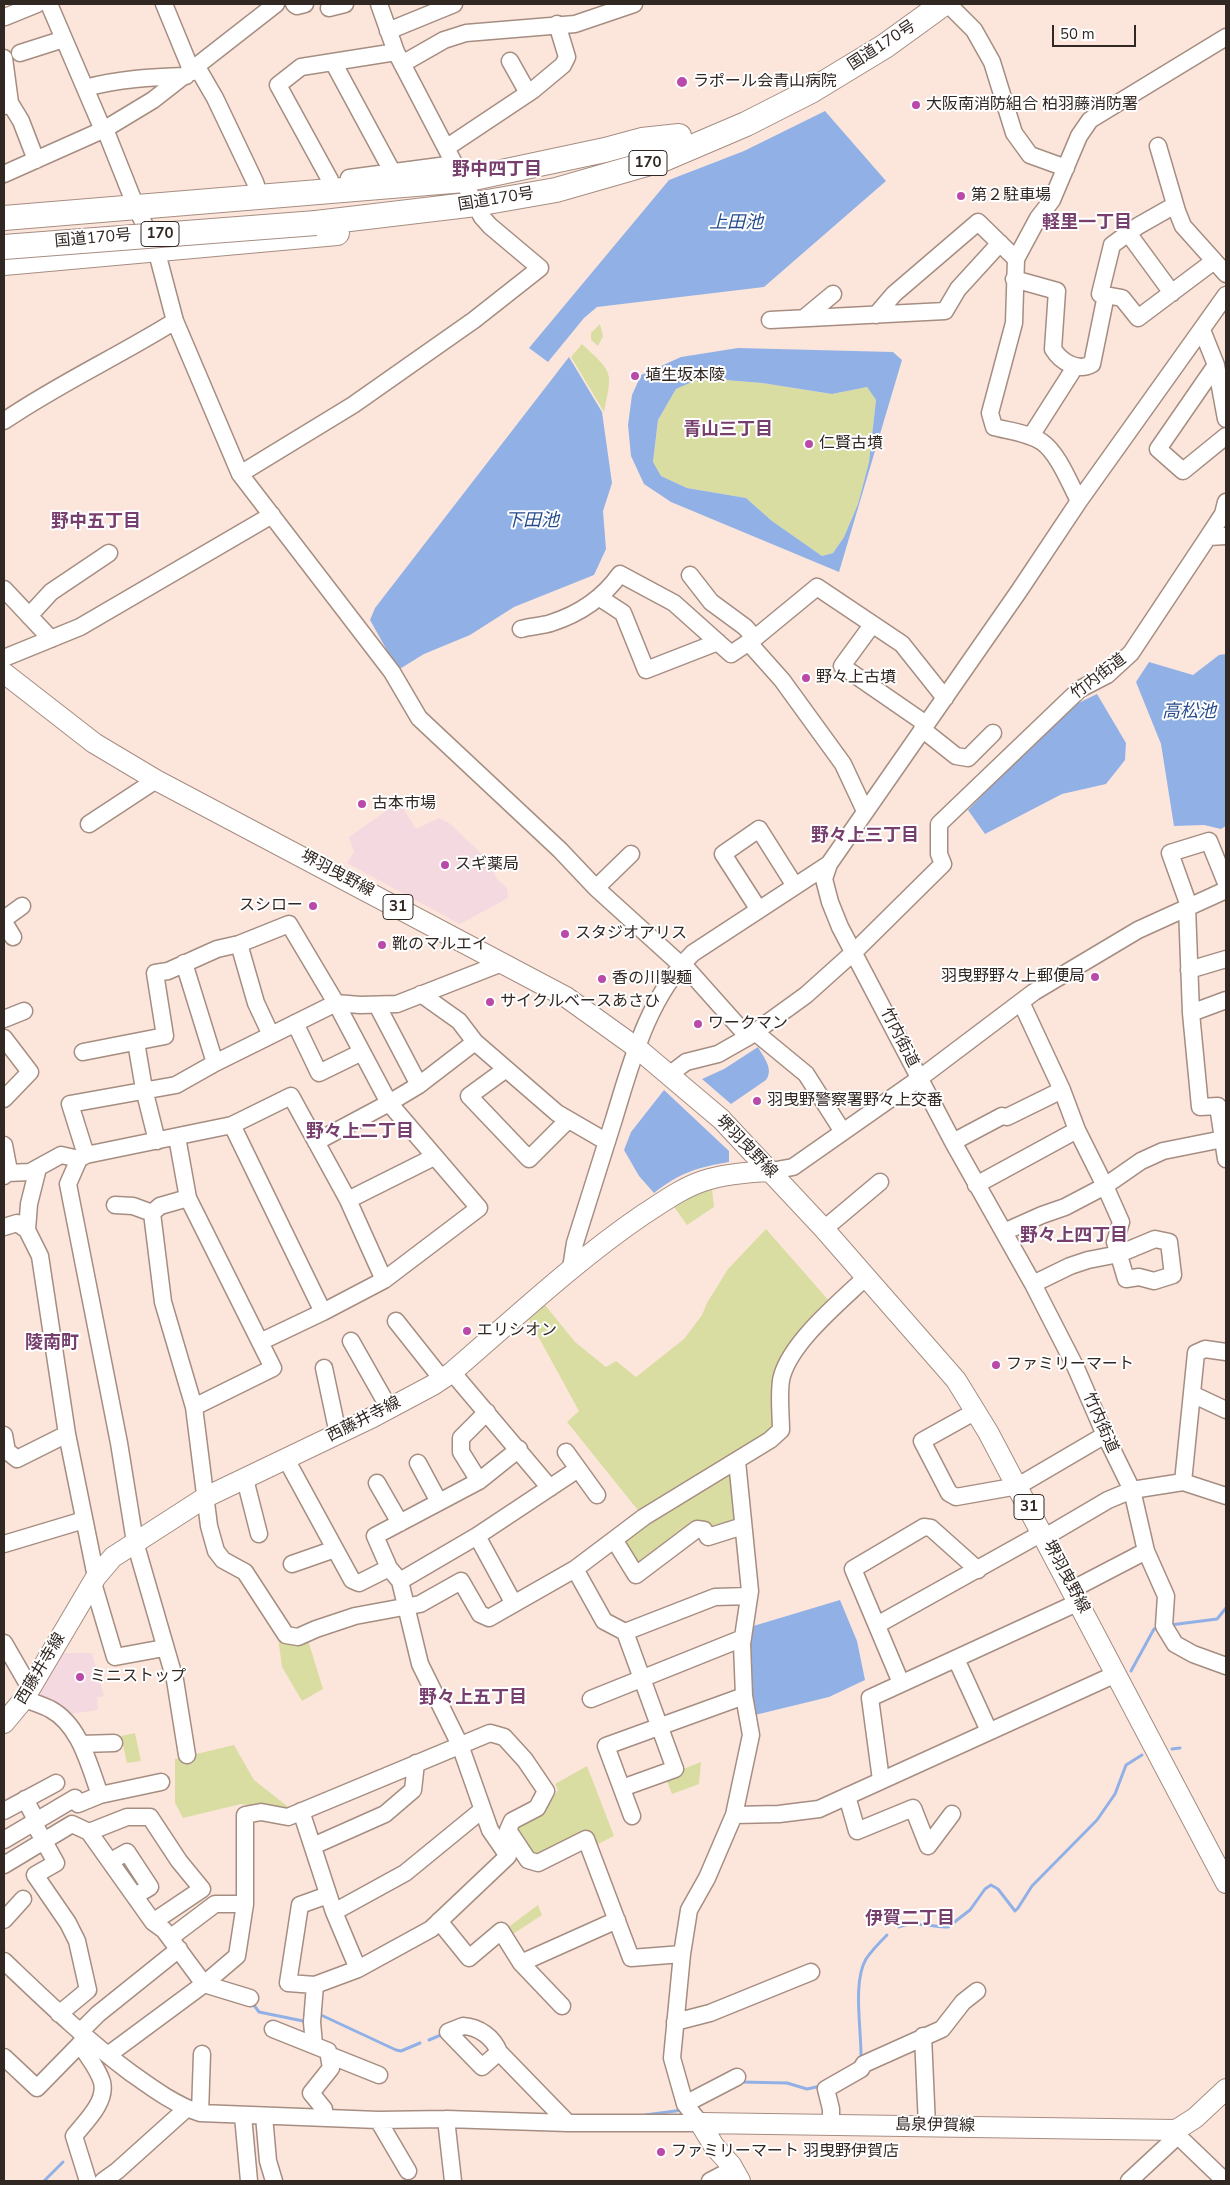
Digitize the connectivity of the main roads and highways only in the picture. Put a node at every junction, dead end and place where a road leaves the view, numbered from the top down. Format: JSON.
{"nodes":[{"id":1,"x":918,"y":4,"type":"edge"},
{"id":2,"x":943,"y":4,"type":"edge"},
{"id":3,"x":469,"y":192,"type":"junction"},
{"id":4,"x":316,"y":215,"type":"junction"},
{"id":5,"x":4,"y":218,"type":"edge"},
{"id":6,"x":4,"y":232,"type":"edge"},
{"id":7,"x":4,"y":247,"type":"edge"},
{"id":8,"x":4,"y":263,"type":"edge"},
{"id":9,"x":4,"y":673,"type":"edge"},
{"id":10,"x":771,"y":1171,"type":"junction"},
{"id":11,"x":4,"y":1723,"type":"edge"},
{"id":12,"x":1226,"y":1883,"type":"edge"},
{"id":13,"x":1226,"y":2089,"type":"edge"},
{"id":14,"x":737,"y":2175,"type":"edge"}],
"edges":[{"from":1,"to":3,"type":"highway","name":"国道170号","number":"170"},
{"from":2,"to":3,"type":"highway","name":"国道170号","number":"170"},
{"from":3,"to":4,"type":"highway","name":"国道170号","number":"170"},
{"from":3,"to":5,"type":"highway"},
{"from":3,"to":8,"type":"highway"},
{"from":4,"to":6,"type":"highway","name":"国道170号","number":"170"},
{"from":4,"to":7,"type":"highway","name":"国道170号","number":"170","bridge":true},
{"from":9,"to":10,"type":"main road","name":"堺羽曳野線","number":"31"},
{"from":10,"to":11,"type":"main road","name":"西藤井寺線"},
{"from":10,"to":12,"type":"main road","name":"堺羽曳野線","number":"31"},
{"from":13,"to":14,"type":"main road","name":"島泉伊賀線"}]}
